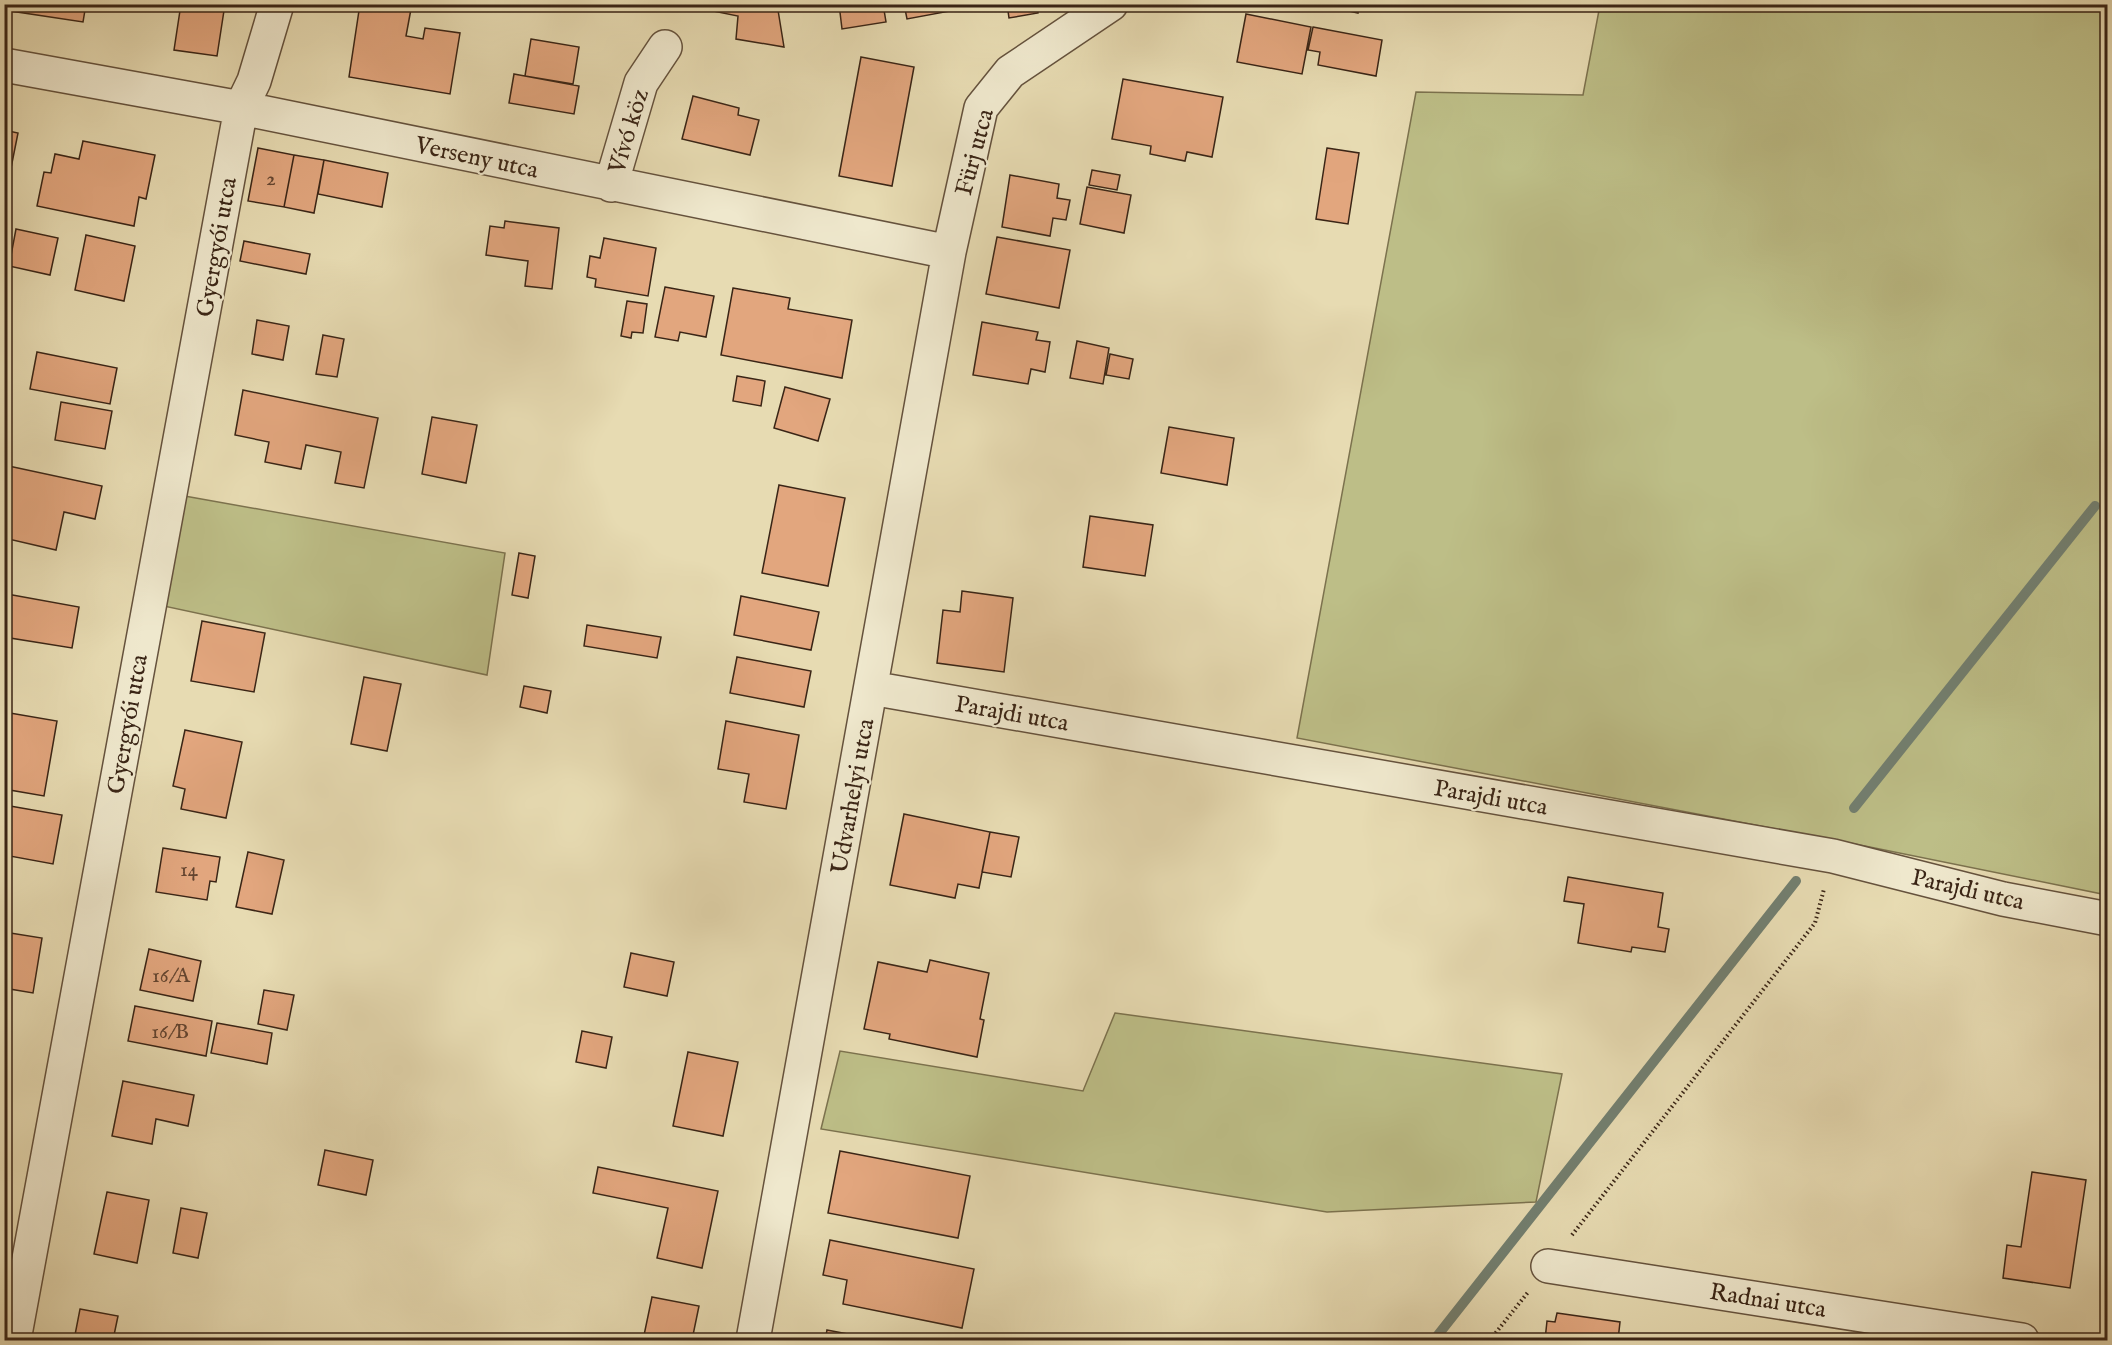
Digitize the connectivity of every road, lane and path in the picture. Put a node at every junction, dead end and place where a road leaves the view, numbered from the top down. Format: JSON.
{"nodes":[{"id":1,"x":277,"y":4,"type":"edge"},
{"id":2,"x":1111,"y":4,"type":"edge"},
{"id":3,"x":665,"y":47,"type":"dead end"},
{"id":4,"x":4,"y":65,"type":"edge"},
{"id":5,"x":241,"y":108,"type":"junction"},
{"id":6,"x":611,"y":184,"type":"junction"},
{"id":7,"x":949,"y":252,"type":"junction"},
{"id":8,"x":871,"y":688,"type":"junction"},
{"id":9,"x":1833,"y":856,"type":"junction"},
{"id":10,"x":2108,"y":920,"type":"edge"},
{"id":11,"x":1548,"y":1266,"type":"junction"},
{"id":12,"x":14,"y":1341,"type":"edge"},
{"id":13,"x":753,"y":1341,"type":"edge"},
{"id":14,"x":1490,"y":1341,"type":"edge"},
{"id":15,"x":2022,"y":1341,"type":"edge"}],
"edges":[{"from":1,"to":5,"type":"street","name":"Gyergyói utca"},
{"from":2,"to":7,"type":"street","name":"Fürj utca"},
{"from":3,"to":6,"type":"street","name":"Vívó köz"},
{"from":4,"to":5,"type":"street","name":"Verseny utca"},
{"from":5,"to":6,"type":"street","name":"Verseny utca"},
{"from":5,"to":12,"type":"street","name":"Gyergyói utca"},
{"from":6,"to":7,"type":"street","name":"Verseny utca"},
{"from":7,"to":8,"type":"street","name":"Udvarhelyi utca"},
{"from":8,"to":9,"type":"street","name":"Parajdi utca"},
{"from":8,"to":13,"type":"street","name":"Udvarhelyi utca"},
{"from":9,"to":10,"type":"street","name":"Parajdi utca"},
{"from":9,"to":11,"type":"path"},
{"from":11,"to":14,"type":"path"},
{"from":11,"to":15,"type":"street","name":"Radnai utca"}]}
